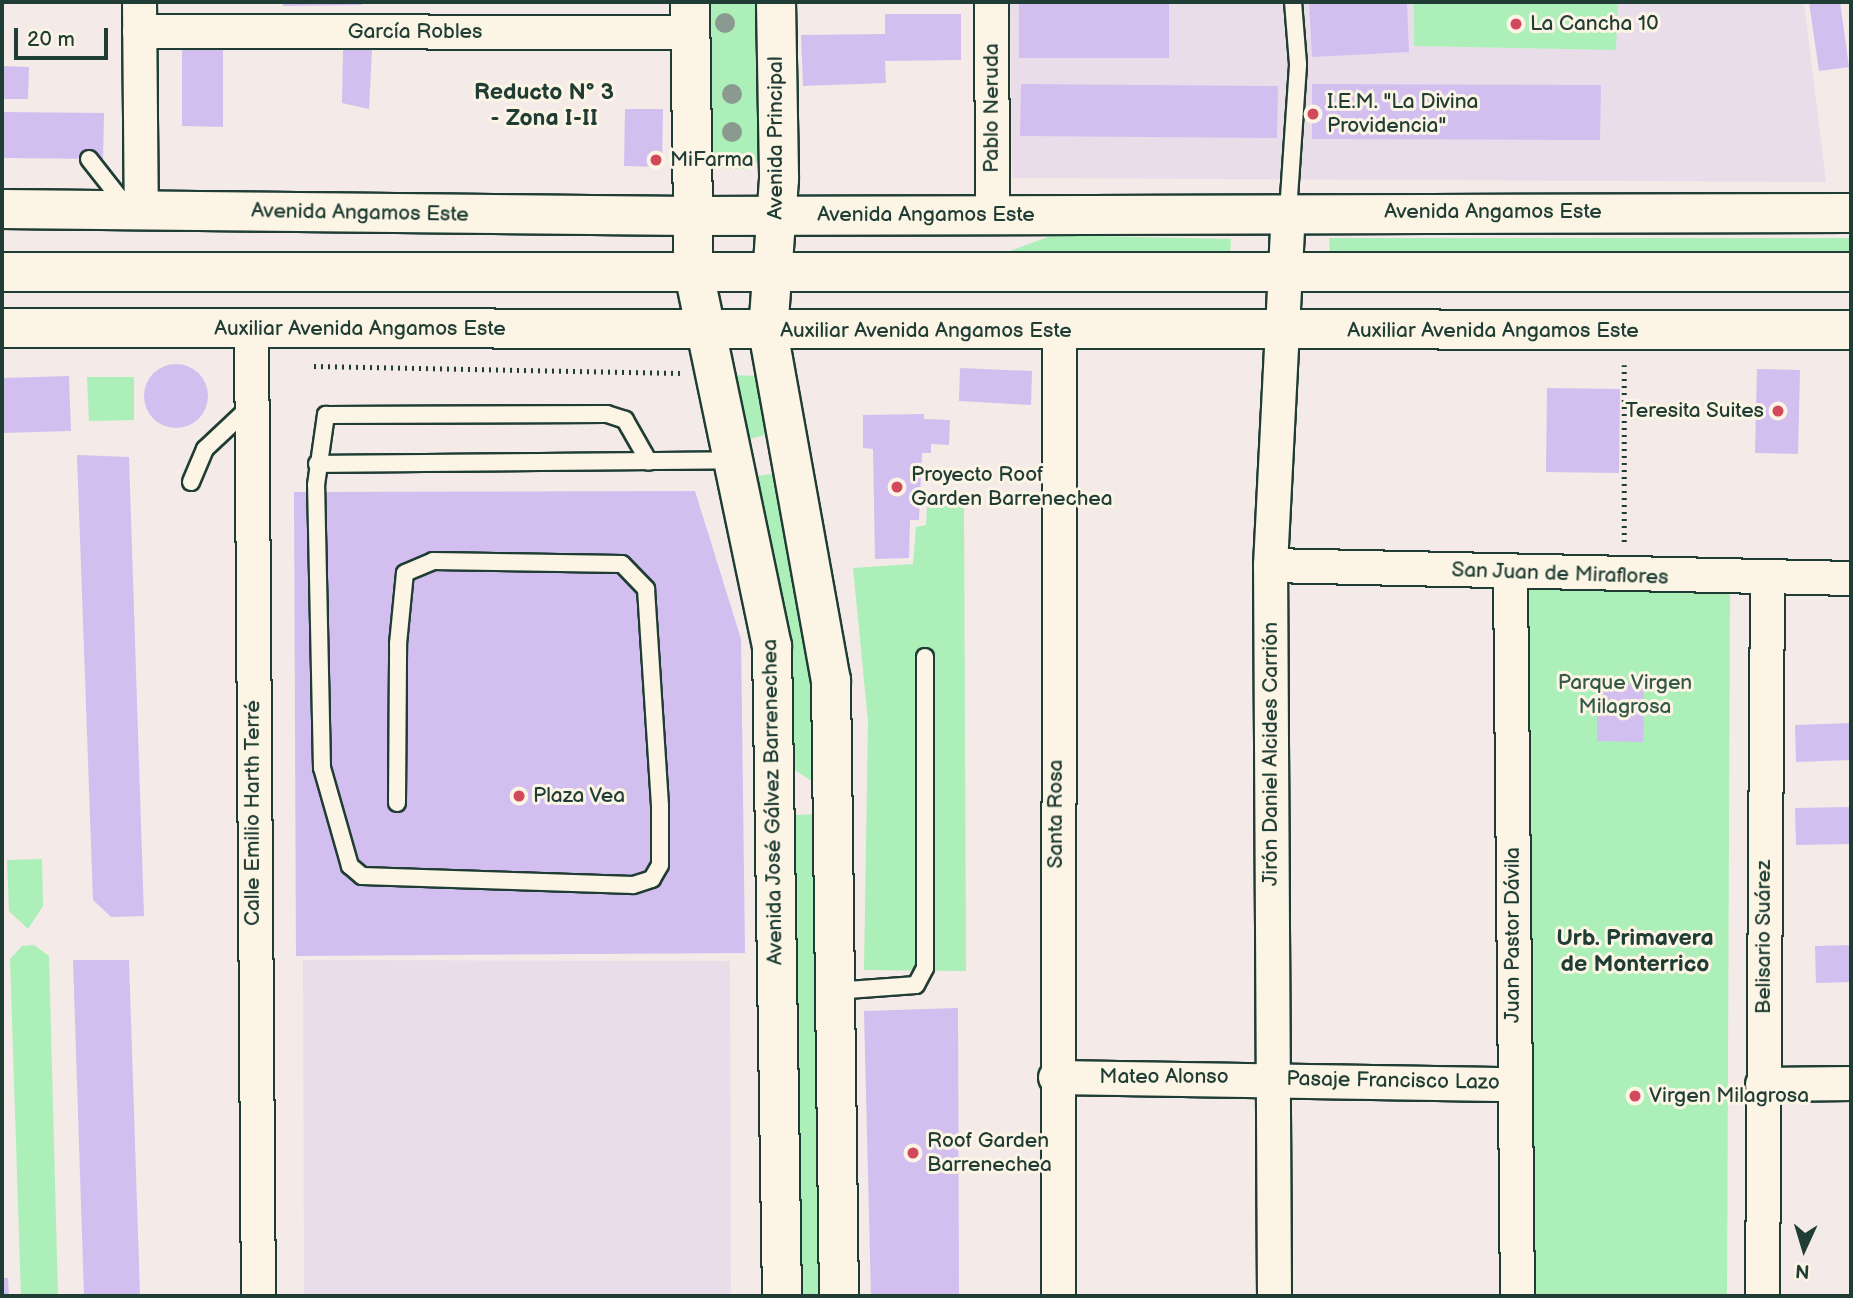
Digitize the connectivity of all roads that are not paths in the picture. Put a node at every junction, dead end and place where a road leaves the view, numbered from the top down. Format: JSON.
{"nodes":[{"id":1,"x":776,"y":2,"type":"edge"},
{"id":2,"x":991,"y":2,"type":"edge"},
{"id":3,"x":1293,"y":2,"type":"edge"},
{"id":4,"x":139,"y":16,"type":"edge"},
{"id":5,"x":690,"y":17,"type":"edge"},
{"id":6,"x":89,"y":159,"type":"dead end"},
{"id":7,"x":2,"y":209,"type":"edge"},
{"id":8,"x":135,"y":211,"type":"junction"},
{"id":9,"x":1288,"y":212,"type":"junction"},
{"id":10,"x":1851,"y":213,"type":"edge"},
{"id":11,"x":992,"y":214,"type":"junction"},
{"id":12,"x":691,"y":216,"type":"junction"},
{"id":13,"x":778,"y":216,"type":"junction"},
{"id":14,"x":2,"y":272,"type":"edge"},
{"id":15,"x":1851,"y":272,"type":"edge"},
{"id":16,"x":694,"y":273,"type":"junction"},
{"id":17,"x":770,"y":274,"type":"junction"},
{"id":18,"x":1283,"y":275,"type":"junction"},
{"id":19,"x":2,"y":328,"type":"edge"},
{"id":20,"x":251,"y":329,"type":"junction"},
{"id":21,"x":1851,"y":330,"type":"edge"},
{"id":22,"x":706,"y":331,"type":"junction"},
{"id":23,"x":768,"y":331,"type":"junction"},
{"id":24,"x":1059,"y":332,"type":"junction"},
{"id":25,"x":1283,"y":332,"type":"junction"},
{"id":26,"x":252,"y":405,"type":"junction"},
{"id":27,"x":788,"y":455,"type":"junction"},
{"id":28,"x":737,"y":460,"type":"junction"},
{"id":29,"x":649,"y":462,"type":"junction"},
{"id":30,"x":317,"y":464,"type":"junction"},
{"id":31,"x":191,"y":482,"type":"dead end"},
{"id":32,"x":1270,"y":565,"type":"junction"},
{"id":33,"x":1510,"y":573,"type":"junction"},
{"id":34,"x":1767,"y":578,"type":"junction"},
{"id":35,"x":1851,"y":578,"type":"edge"},
{"id":36,"x":925,"y":657,"type":"dead end"},
{"id":37,"x":831,"y":776,"type":"junction"},
{"id":38,"x":776,"y":779,"type":"junction"},
{"id":39,"x":397,"y":803,"type":"dead end"},
{"id":40,"x":834,"y":991,"type":"junction"},
{"id":41,"x":1055,"y":1077,"type":"junction"},
{"id":42,"x":1273,"y":1078,"type":"junction"},
{"id":43,"x":1851,"y":1083,"type":"edge"},
{"id":44,"x":1514,"y":1084,"type":"junction"},
{"id":45,"x":1762,"y":1084,"type":"junction"},
{"id":46,"x":258,"y":1296,"type":"edge"},
{"id":47,"x":782,"y":1296,"type":"edge"},
{"id":48,"x":839,"y":1296,"type":"edge"},
{"id":49,"x":1058,"y":1296,"type":"edge"},
{"id":50,"x":1274,"y":1296,"type":"edge"},
{"id":51,"x":1517,"y":1296,"type":"edge"},
{"id":52,"x":1762,"y":1296,"type":"edge"}],
"edges":[{"from":1,"to":13,"type":"main road","name":"Avenida Principal"},
{"from":2,"to":11,"type":"street","name":"Pablo Neruda"},
{"from":3,"to":9,"type":"lane"},
{"from":4,"to":5,"type":"street","name":"García Robles"},
{"from":4,"to":8,"type":"street"},
{"from":5,"to":12,"type":"main road"},
{"from":6,"to":8,"type":"lane"},
{"from":7,"to":8,"type":"main road","name":"Avenida Angamos Este"},
{"from":8,"to":12,"type":"main road","name":"Avenida Angamos Este"},
{"from":9,"to":10,"type":"main road","name":"Avenida Angamos Este"},
{"from":9,"to":11,"type":"main road","name":"Avenida Angamos Este"},
{"from":9,"to":18,"type":"street","name":"Jirón Daniel Alcides Carrión"},
{"from":11,"to":13,"type":"main road","name":"Avenida Angamos Este"},
{"from":12,"to":13,"type":"main road","name":"Avenida Angamos Este"},
{"from":12,"to":16,"type":"main road"},
{"from":13,"to":17,"type":"main road","name":"Avenida Principal"},
{"from":14,"to":16,"type":"main road"},
{"from":15,"to":18,"type":"main road"},
{"from":16,"to":17,"type":"main road"},
{"from":16,"to":22,"type":"main road","name":"Avenida José Gálvez Barrenechea"},
{"from":17,"to":18,"type":"main road"},
{"from":17,"to":23,"type":"main road"},
{"from":18,"to":25,"type":"street","name":"Jirón Daniel Alcides Carrión"},
{"from":19,"to":20,"type":"main road","name":"Auxiliar Avenida Angamos Este"},
{"from":20,"to":22,"type":"main road","name":"Auxiliar Avenida Angamos Este"},
{"from":20,"to":26,"type":"street","name":"Calle Emilio Harth Terré"},
{"from":21,"to":25,"type":"main road","name":"Auxiliar Avenida Angamos Este"},
{"from":22,"to":23,"type":"main road","name":"Auxiliar Avenida Angamos Este"},
{"from":22,"to":28,"type":"main road","name":"Avenida José Gálvez Barrenechea"},
{"from":23,"to":24,"type":"main road","name":"Auxiliar Avenida Angamos Este"},
{"from":23,"to":27,"type":"main road"},
{"from":24,"to":25,"type":"main road","name":"Auxiliar Avenida Angamos Este"},
{"from":24,"to":41,"type":"street","name":"Santa Rosa"},
{"from":25,"to":32,"type":"street","name":"Jirón Daniel Alcides Carrión"},
{"from":26,"to":31,"type":"lane"},
{"from":26,"to":46,"type":"street","name":"Calle Emilio Harth Terré"},
{"from":27,"to":28,"type":"main road"},
{"from":27,"to":37,"type":"main road"},
{"from":28,"to":29,"type":"lane"},
{"from":28,"to":38,"type":"main road","name":"Avenida José Gálvez Barrenechea"},
{"from":29,"to":30,"type":"lane"},
{"from":29,"to":30,"type":"lane"},
{"from":30,"to":39,"type":"lane"},
{"from":32,"to":33,"type":"street","name":"San Juan de Miraflores"},
{"from":32,"to":42,"type":"street","name":"Jirón Daniel Alcides Carrión"},
{"from":33,"to":34,"type":"street","name":"San Juan de Miraflores"},
{"from":33,"to":44,"type":"street","name":"Juan Pastor Dávila"},
{"from":34,"to":35,"type":"street","name":"San Juan de Miraflores"},
{"from":34,"to":45,"type":"street","name":"Belisario Suárez"},
{"from":36,"to":40,"type":"lane"},
{"from":37,"to":38,"type":"main road"},
{"from":37,"to":40,"type":"main road"},
{"from":38,"to":47,"type":"main road","name":"Avenida José Gálvez Barrenechea"},
{"from":40,"to":48,"type":"main road"},
{"from":41,"to":42,"type":"street","name":"Mateo Alonso"},
{"from":41,"to":49,"type":"street","name":"Santa Rosa"},
{"from":42,"to":44,"type":"street","name":"Pasaje Francisco Lazo"},
{"from":42,"to":50,"type":"street","name":"Jirón Daniel Alcides Carrión"},
{"from":43,"to":45,"type":"street"},
{"from":44,"to":51,"type":"street","name":"Juan Pastor Dávila"},
{"from":45,"to":52,"type":"street","name":"Belisario Suárez"}]}
